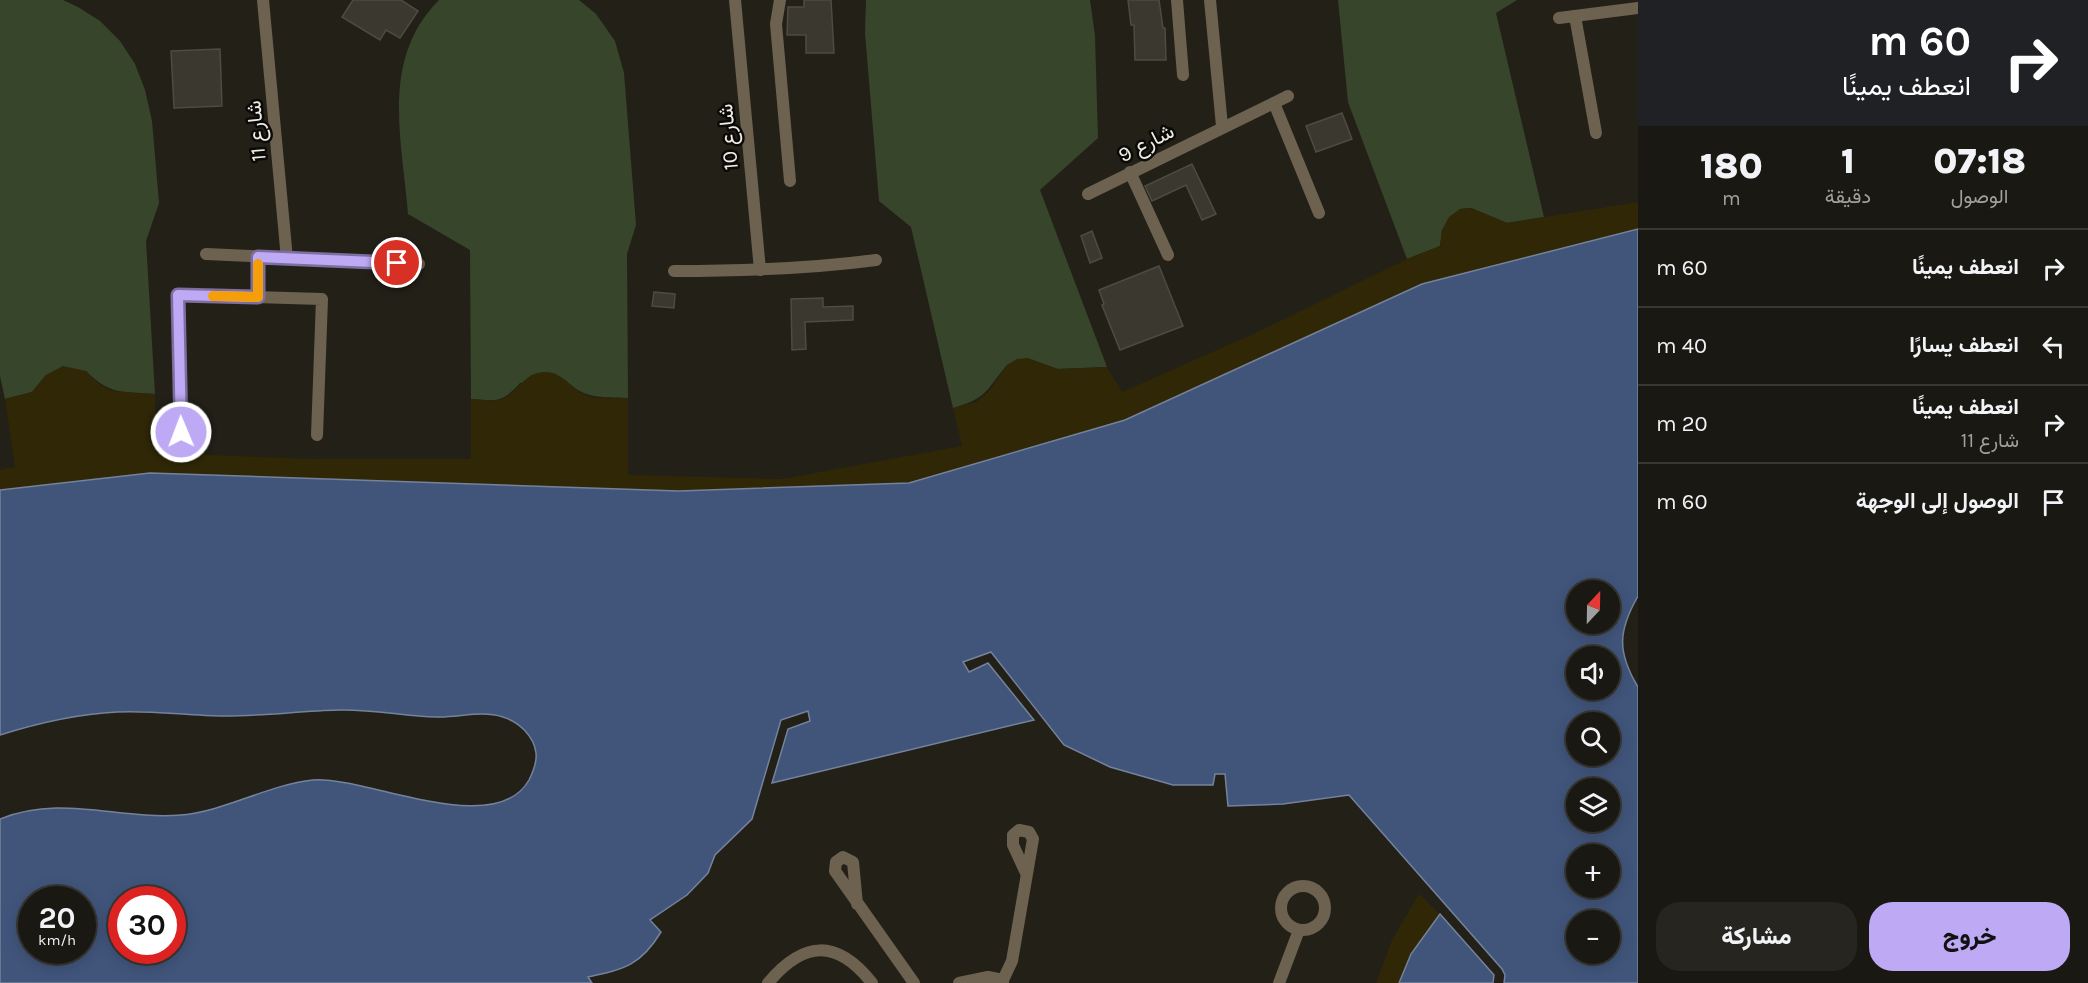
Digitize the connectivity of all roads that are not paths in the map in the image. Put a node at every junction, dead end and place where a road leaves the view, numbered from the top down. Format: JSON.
{"nodes":[{"id":1,"x":263,"y":0,"type":"edge"},
{"id":2,"x":735,"y":0,"type":"edge"},
{"id":3,"x":780,"y":0,"type":"edge"},
{"id":4,"x":1177,"y":0,"type":"edge"},
{"id":5,"x":1210,"y":0,"type":"edge"},
{"id":6,"x":1638,"y":8,"type":"edge"},
{"id":7,"x":1575,"y":16,"type":"junction"},
{"id":8,"x":1559,"y":18,"type":"dead end"},
{"id":9,"x":1183,"y":75,"type":"dead end"},
{"id":10,"x":1288,"y":96,"type":"dead end"},
{"id":11,"x":1274,"y":103,"type":"junction"},
{"id":12,"x":1222,"y":126,"type":"junction"},
{"id":13,"x":1596,"y":134,"type":"dead end"},
{"id":14,"x":1130,"y":172,"type":"junction"},
{"id":15,"x":790,"y":181,"type":"dead end"},
{"id":16,"x":1088,"y":194,"type":"dead end"},
{"id":17,"x":1318,"y":213,"type":"dead end"},
{"id":18,"x":206,"y":254,"type":"dead end"},
{"id":19,"x":1168,"y":255,"type":"dead end"},
{"id":20,"x":258,"y":257,"type":"junction"},
{"id":21,"x":287,"y":259,"type":"junction"},
{"id":22,"x":876,"y":260,"type":"dead end"},
{"id":23,"x":419,"y":264,"type":"dead end"},
{"id":24,"x":760,"y":270,"type":"junction"},
{"id":25,"x":674,"y":271,"type":"dead end"},
{"id":26,"x":258,"y":297,"type":"junction"},
{"id":27,"x":181,"y":432,"type":"dead end"},
{"id":28,"x":317,"y":435,"type":"dead end"},
{"id":29,"x":1026,"y":873,"type":"dead end"},
{"id":30,"x":857,"y":904,"type":"dead end"},
{"id":31,"x":1299,"y":930,"type":"dead end"},
{"id":32,"x":1003,"y":982,"type":"edge"},
{"id":33,"x":768,"y":983,"type":"edge"},
{"id":34,"x":872,"y":983,"type":"edge"},
{"id":35,"x":914,"y":983,"type":"edge"},
{"id":36,"x":959,"y":983,"type":"edge"},
{"id":37,"x":1280,"y":983,"type":"edge"}],
"edges":[{"from":1,"to":21,"type":"street","name":"شارع 11"},
{"from":2,"to":24,"type":"street","name":"شارع 10"},
{"from":3,"to":15,"type":"street"},
{"from":4,"to":9,"type":"street"},
{"from":5,"to":12,"type":"street"},
{"from":6,"to":7,"type":"street"},
{"from":7,"to":8,"type":"street"},
{"from":7,"to":13,"type":"street"},
{"from":10,"to":11,"type":"street","name":"شارع 9"},
{"from":11,"to":12,"type":"street","name":"شارع 9"},
{"from":11,"to":17,"type":"street"},
{"from":12,"to":14,"type":"street","name":"شارع 9"},
{"from":14,"to":16,"type":"street","name":"شارع 9"},
{"from":14,"to":19,"type":"street"},
{"from":18,"to":20,"type":"street"},
{"from":20,"to":21,"type":"street"},
{"from":20,"to":26,"type":"street"},
{"from":21,"to":23,"type":"street"},
{"from":22,"to":24,"type":"street"},
{"from":24,"to":25,"type":"street"},
{"from":26,"to":27,"type":"street"},
{"from":26,"to":28,"type":"street"},
{"from":29,"to":32,"type":"street"},
{"from":30,"to":35,"type":"street"},
{"from":31,"to":37,"type":"street"},
{"from":32,"to":36,"type":"street"},
{"from":33,"to":34,"type":"street"}]}
